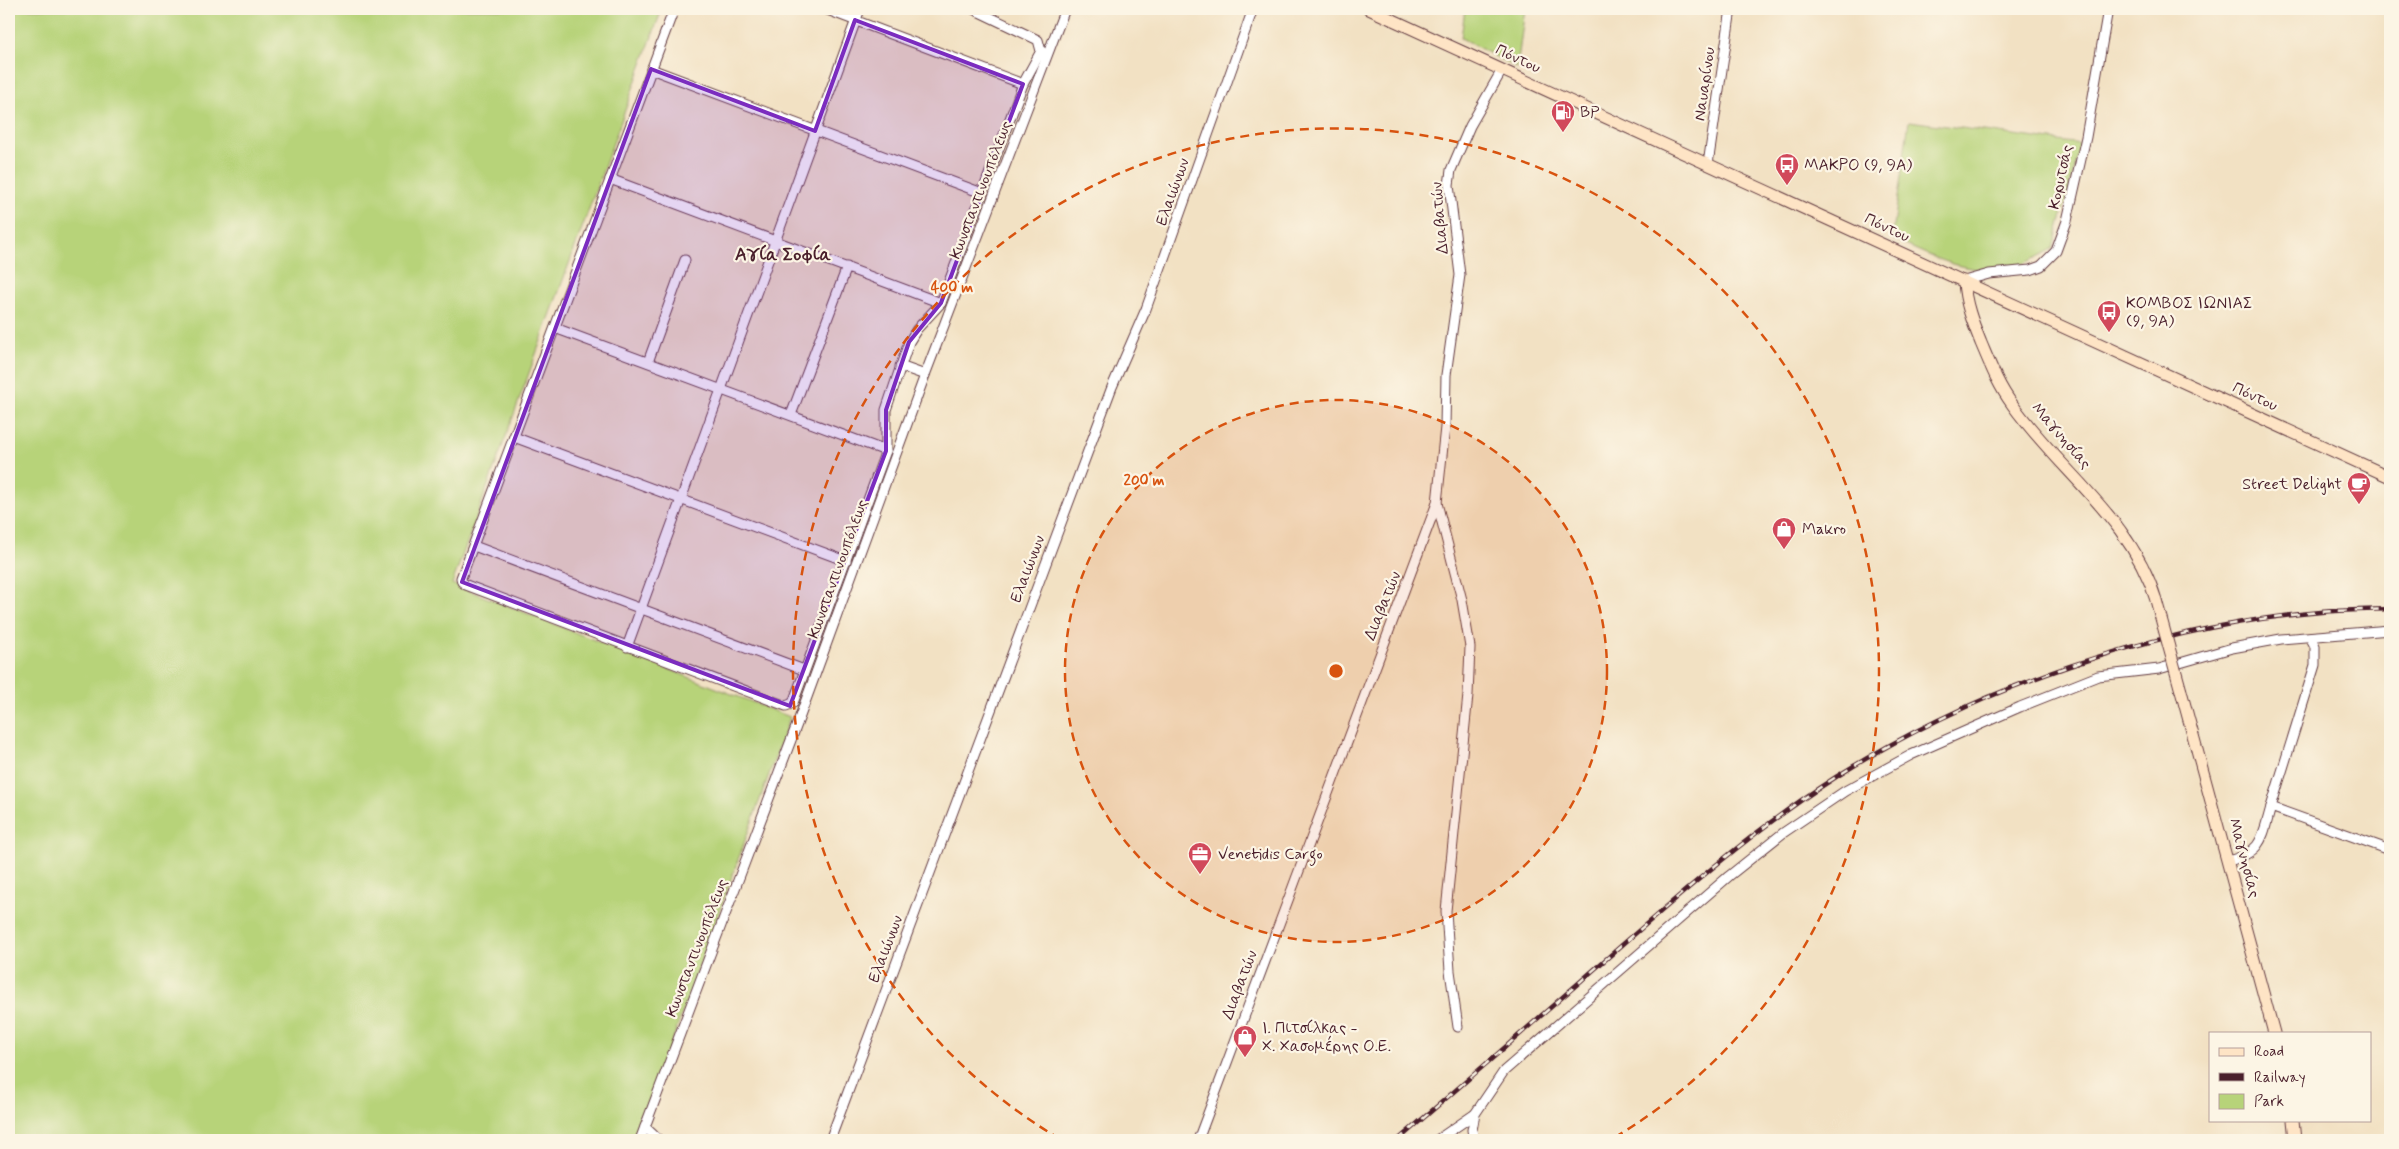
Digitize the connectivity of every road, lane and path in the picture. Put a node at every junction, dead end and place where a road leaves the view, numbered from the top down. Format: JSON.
{"nodes":[{"id":1,"x":674,"y":9,"type":"edge"},
{"id":2,"x":825,"y":9,"type":"edge"},
{"id":3,"x":860,"y":9,"type":"edge"},
{"id":4,"x":973,"y":9,"type":"edge"},
{"id":5,"x":1065,"y":9,"type":"edge"},
{"id":6,"x":1252,"y":9,"type":"edge"},
{"id":7,"x":1369,"y":9,"type":"edge"},
{"id":8,"x":1731,"y":9,"type":"edge"},
{"id":9,"x":2108,"y":9,"type":"edge"},
{"id":10,"x":855,"y":20,"type":"junction"},
{"id":11,"x":651,"y":70,"type":"junction"},
{"id":12,"x":1502,"y":70,"type":"junction"},
{"id":13,"x":1023,"y":84,"type":"junction"},
{"id":14,"x":815,"y":131,"type":"junction"},
{"id":15,"x":1708,"y":164,"type":"junction"},
{"id":16,"x":610,"y":179,"type":"junction"},
{"id":17,"x":982,"y":193,"type":"junction"},
{"id":18,"x":775,"y":241,"type":"junction"},
{"id":19,"x":685,"y":260,"type":"dead end"},
{"id":20,"x":847,"y":267,"type":"junction"},
{"id":21,"x":1964,"y":281,"type":"junction"},
{"id":22,"x":941,"y":303,"type":"junction"},
{"id":23,"x":555,"y":328,"type":"junction"},
{"id":24,"x":648,"y":362,"type":"junction"},
{"id":25,"x":900,"y":366,"type":"junction"},
{"id":26,"x":925,"y":375,"type":"junction"},
{"id":27,"x":720,"y":388,"type":"junction"},
{"id":28,"x":791,"y":415,"type":"junction"},
{"id":29,"x":514,"y":438,"type":"junction"},
{"id":30,"x":886,"y":451,"type":"junction"},
{"id":31,"x":2390,"y":477,"type":"edge"},
{"id":32,"x":680,"y":498,"type":"junction"},
{"id":33,"x":1437,"y":503,"type":"junction"},
{"id":34,"x":474,"y":546,"type":"junction"},
{"id":35,"x":846,"y":561,"type":"junction"},
{"id":36,"x":640,"y":608,"type":"junction"},
{"id":37,"x":2390,"y":630,"type":"edge"},
{"id":38,"x":2310,"y":637,"type":"junction"},
{"id":39,"x":627,"y":647,"type":"junction"},
{"id":40,"x":804,"y":670,"type":"junction"},
{"id":41,"x":2271,"y":807,"type":"junction"},
{"id":42,"x":2390,"y":850,"type":"edge"},
{"id":43,"x":2228,"y":861,"type":"junction"},
{"id":44,"x":1458,"y":1027,"type":"dead end"},
{"id":45,"x":2274,"y":1032,"type":"edge"},
{"id":46,"x":1475,"y":1114,"type":"junction"},
{"id":47,"x":2293,"y":1122,"type":"edge"},
{"id":48,"x":645,"y":1127,"type":"junction"},
{"id":49,"x":640,"y":1140,"type":"edge"},
{"id":50,"x":659,"y":1140,"type":"edge"},
{"id":51,"x":830,"y":1140,"type":"edge"},
{"id":52,"x":1198,"y":1140,"type":"edge"},
{"id":53,"x":1437,"y":1140,"type":"edge"},
{"id":54,"x":1474,"y":1140,"type":"edge"},
{"id":55,"x":2295,"y":1140,"type":"edge"}],
"edges":[{"from":1,"to":11,"type":"street"},
{"from":2,"to":10,"type":"street"},
{"from":3,"to":10,"type":"street"},
{"from":4,"to":13,"type":"street"},
{"from":5,"to":26,"type":"street","name":"Κωνσταντινουπόλεως"},
{"from":6,"to":51,"type":"street","name":"Ελαιώνων"},
{"from":7,"to":12,"type":"street","name":"Πόντου"},
{"from":8,"to":15,"type":"street","name":"Ναυαρίνου"},
{"from":9,"to":21,"type":"street","name":"Κορυτσάς"},
{"from":10,"to":13,"type":"street"},
{"from":10,"to":14,"type":"street"},
{"from":11,"to":14,"type":"street"},
{"from":11,"to":16,"type":"street"},
{"from":12,"to":15,"type":"street","name":"Πόντου"},
{"from":12,"to":33,"type":"street","name":"Διαβατών"},
{"from":13,"to":17,"type":"street"},
{"from":14,"to":17,"type":"street"},
{"from":14,"to":18,"type":"street"},
{"from":15,"to":21,"type":"street","name":"Πόντου"},
{"from":16,"to":18,"type":"street"},
{"from":16,"to":23,"type":"street"},
{"from":17,"to":22,"type":"street"},
{"from":18,"to":20,"type":"street"},
{"from":18,"to":27,"type":"street"},
{"from":19,"to":24,"type":"street"},
{"from":20,"to":22,"type":"street"},
{"from":20,"to":28,"type":"street"},
{"from":21,"to":31,"type":"street","name":"Πόντου"},
{"from":21,"to":43,"type":"street","name":"Μαγνησίας","bridge":true},
{"from":22,"to":25,"type":"street"},
{"from":23,"to":24,"type":"street"},
{"from":23,"to":29,"type":"street"},
{"from":24,"to":27,"type":"street"},
{"from":25,"to":26,"type":"street"},
{"from":25,"to":30,"type":"street"},
{"from":26,"to":48,"type":"street","name":"Κωνσταντινουπόλεως"},
{"from":27,"to":28,"type":"street"},
{"from":27,"to":32,"type":"street"},
{"from":28,"to":30,"type":"street"},
{"from":29,"to":32,"type":"street"},
{"from":29,"to":34,"type":"street"},
{"from":30,"to":35,"type":"street"},
{"from":32,"to":35,"type":"street"},
{"from":32,"to":36,"type":"street"},
{"from":33,"to":44,"type":"street"},
{"from":33,"to":52,"type":"street","name":"Διαβατών"},
{"from":34,"to":36,"type":"street"},
{"from":34,"to":39,"type":"street"},
{"from":35,"to":40,"type":"street"},
{"from":36,"to":39,"type":"street"},
{"from":36,"to":40,"type":"street"},
{"from":37,"to":38,"type":"street"},
{"from":38,"to":41,"type":"street"},
{"from":38,"to":46,"type":"street"},
{"from":39,"to":40,"type":"street"},
{"from":41,"to":42,"type":"street"},
{"from":41,"to":43,"type":"street"},
{"from":43,"to":45,"type":"street","name":"Μαγνησίας"},
{"from":46,"to":53,"type":"street"},
{"from":46,"to":54,"type":"street"},
{"from":47,"to":55,"type":"street"},
{"from":48,"to":49,"type":"street","name":"Κωνσταντινουπόλεως"},
{"from":48,"to":50,"type":"street"}]}
